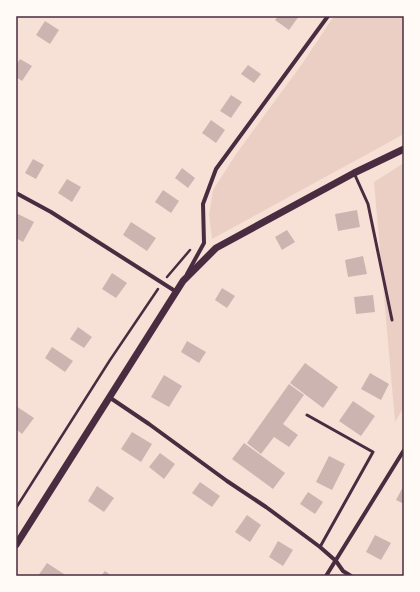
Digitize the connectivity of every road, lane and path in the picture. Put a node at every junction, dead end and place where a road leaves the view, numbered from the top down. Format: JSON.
{"nodes":[{"id":1,"x":326,"y":17,"type":"edge"},
{"id":2,"x":404,"y":148,"type":"edge"},
{"id":3,"x":354,"y":173,"type":"junction"},
{"id":4,"x":16,"y":193,"type":"edge"},
{"id":5,"x":204,"y":234,"type":"junction"},
{"id":6,"x":183,"y":281,"type":"junction"},
{"id":7,"x":162,"y":283,"type":"junction"},
{"id":8,"x":175,"y":291,"type":"junction"},
{"id":9,"x":392,"y":320,"type":"dead end"},
{"id":10,"x":109,"y":397,"type":"junction"},
{"id":11,"x":306,"y":415,"type":"dead end"},
{"id":12,"x":404,"y":450,"type":"edge"},
{"id":13,"x":16,"y":508,"type":"edge"},
{"id":14,"x":16,"y":545,"type":"edge"},
{"id":15,"x":320,"y":547,"type":"junction"},
{"id":16,"x":336,"y":561,"type":"junction"},
{"id":17,"x":326,"y":576,"type":"edge"},
{"id":18,"x":351,"y":576,"type":"edge"}],
"edges":[{"from":1,"to":5,"type":"street"},
{"from":2,"to":3,"type":"street"},
{"from":3,"to":6,"type":"street"},
{"from":3,"to":9,"type":"lane"},
{"from":4,"to":7,"type":"street"},
{"from":5,"to":6,"type":"street"},
{"from":5,"to":7,"type":"path"},
{"from":6,"to":8,"type":"street"},
{"from":7,"to":8,"type":"street"},
{"from":7,"to":13,"type":"path"},
{"from":8,"to":10,"type":"street"},
{"from":10,"to":14,"type":"street"},
{"from":10,"to":15,"type":"street"},
{"from":11,"to":15,"type":"lane"},
{"from":12,"to":16,"type":"street"},
{"from":15,"to":16,"type":"street"},
{"from":16,"to":17,"type":"street"},
{"from":16,"to":18,"type":"street"}]}
